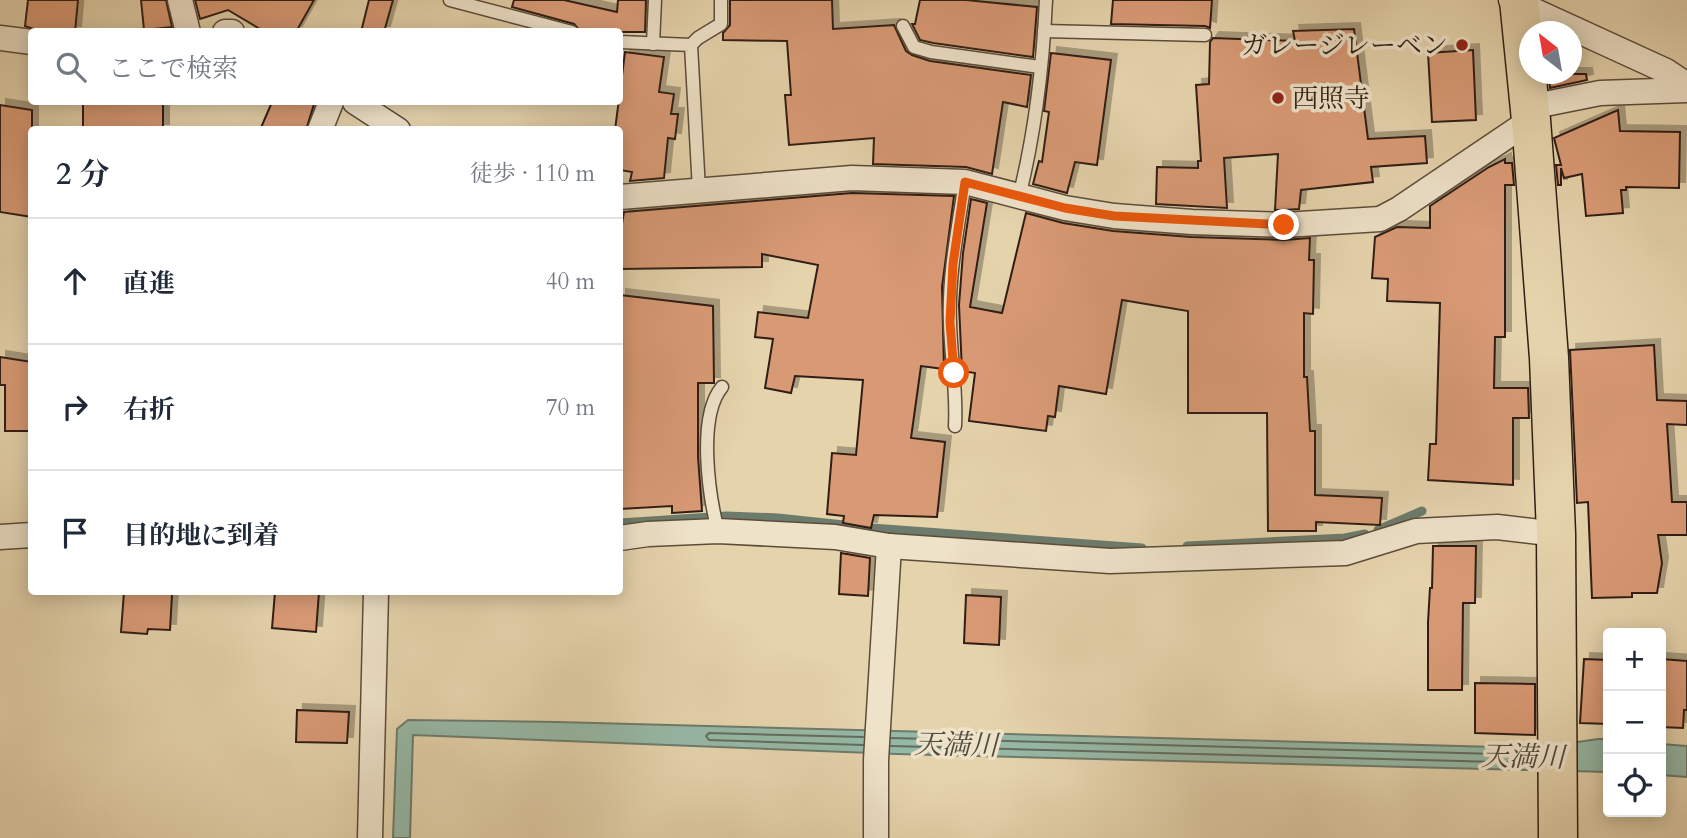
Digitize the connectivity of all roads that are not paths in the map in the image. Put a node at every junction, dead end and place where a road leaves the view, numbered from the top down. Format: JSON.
{"nodes":[{"id":1,"x":180,"y":0,"type":"edge"},
{"id":2,"x":450,"y":0,"type":"edge"},
{"id":3,"x":656,"y":0,"type":"edge"},
{"id":4,"x":721,"y":0,"type":"edge"},
{"id":5,"x":1046,"y":0,"type":"edge"},
{"id":6,"x":1517,"y":1,"type":"edge"},
{"id":7,"x":903,"y":26,"type":"dead end"},
{"id":8,"x":187,"y":28,"type":"edge"},
{"id":9,"x":557,"y":28,"type":"edge"},
{"id":10,"x":1044,"y":31,"type":"junction"},
{"id":11,"x":1205,"y":34,"type":"dead end"},
{"id":12,"x":0,"y":38,"type":"edge"},
{"id":13,"x":28,"y":42,"type":"edge"},
{"id":14,"x":623,"y":42,"type":"edge"},
{"id":15,"x":653,"y":44,"type":"junction"},
{"id":16,"x":691,"y":46,"type":"junction"},
{"id":17,"x":1040,"y":67,"type":"junction"},
{"id":18,"x":1687,"y":88,"type":"edge"},
{"id":19,"x":330,"y":105,"type":"edge"},
{"id":20,"x":360,"y":105,"type":"edge"},
{"id":21,"x":1531,"y":114,"type":"junction"},
{"id":22,"x":322,"y":126,"type":"edge"},
{"id":23,"x":392,"y":126,"type":"edge"},
{"id":24,"x":965,"y":182,"type":"junction"},
{"id":25,"x":699,"y":190,"type":"junction"},
{"id":26,"x":623,"y":197,"type":"edge"},
{"id":27,"x":1019,"y":197,"type":"junction"},
{"id":28,"x":722,"y":387,"type":"dead end"},
{"id":29,"x":955,"y":426,"type":"dead end"},
{"id":30,"x":718,"y":531,"type":"junction"},
{"id":31,"x":1556,"y":534,"type":"junction"},
{"id":32,"x":28,"y":535,"type":"edge"},
{"id":33,"x":0,"y":537,"type":"edge"},
{"id":34,"x":623,"y":538,"type":"edge"},
{"id":35,"x":889,"y":546,"type":"junction"},
{"id":36,"x":376,"y":595,"type":"edge"},
{"id":37,"x":370,"y":838,"type":"edge"},
{"id":38,"x":876,"y":838,"type":"edge"},
{"id":39,"x":1558,"y":838,"type":"edge"}],
"edges":[{"from":1,"to":8,"type":"street"},
{"from":2,"to":9,"type":"lane"},
{"from":3,"to":15,"type":"lane"},
{"from":4,"to":16,"type":"lane"},
{"from":5,"to":10,"type":"lane"},
{"from":6,"to":18,"type":"street"},
{"from":6,"to":21,"type":"main road"},
{"from":7,"to":17,"type":"lane"},
{"from":10,"to":11,"type":"lane"},
{"from":10,"to":17,"type":"lane"},
{"from":12,"to":13,"type":"street"},
{"from":14,"to":15,"type":"lane"},
{"from":15,"to":16,"type":"lane"},
{"from":16,"to":25,"type":"lane"},
{"from":17,"to":27,"type":"lane"},
{"from":18,"to":21,"type":"street"},
{"from":19,"to":22,"type":"street"},
{"from":20,"to":23,"type":"street"},
{"from":21,"to":27,"type":"street"},
{"from":21,"to":31,"type":"main road"},
{"from":24,"to":25,"type":"street"},
{"from":24,"to":27,"type":"street"},
{"from":24,"to":29,"type":"lane"},
{"from":25,"to":26,"type":"street"},
{"from":28,"to":30,"type":"lane"},
{"from":30,"to":34,"type":"street"},
{"from":30,"to":35,"type":"street"},
{"from":31,"to":35,"type":"street"},
{"from":31,"to":39,"type":"main road"},
{"from":32,"to":33,"type":"street"},
{"from":35,"to":38,"type":"street"},
{"from":36,"to":37,"type":"street"}]}
